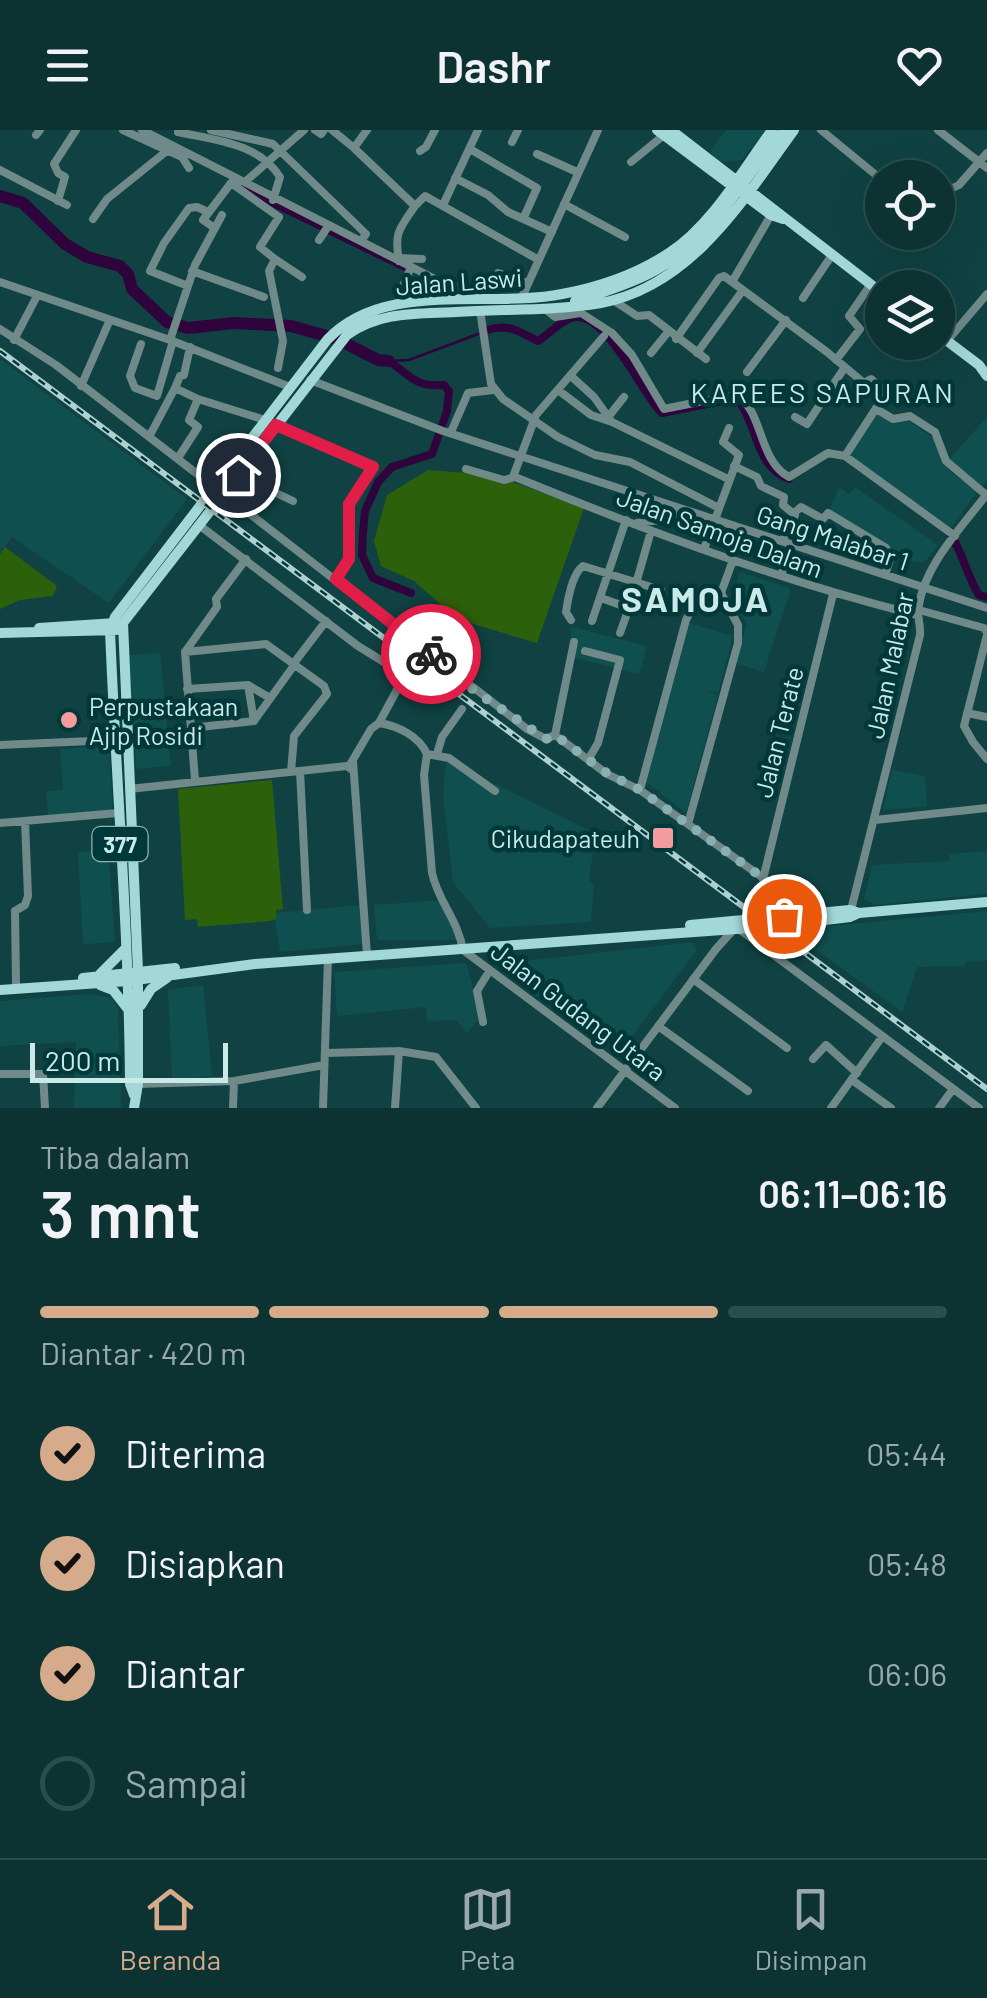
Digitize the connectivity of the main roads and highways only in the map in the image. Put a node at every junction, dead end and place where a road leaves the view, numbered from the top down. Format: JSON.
{"nodes":[{"id":1,"x":772,"y":130,"type":"edge"},
{"id":2,"x":784,"y":130,"type":"edge"},
{"id":3,"x":794,"y":130,"type":"edge"},
{"id":4,"x":664,"y":132,"type":"edge"},
{"id":5,"x":756,"y":167,"type":"junction"},
{"id":6,"x":716,"y":169,"type":"junction"},
{"id":7,"x":734,"y":182,"type":"junction"},
{"id":8,"x":748,"y":192,"type":"junction"},
{"id":9,"x":718,"y":203,"type":"junction"},
{"id":10,"x":770,"y":211,"type":"junction"},
{"id":11,"x":732,"y":213,"type":"junction"},
{"id":12,"x":865,"y":280,"type":"edge"},
{"id":13,"x":560,"y":300,"type":"junction"},
{"id":14,"x":479,"y":305,"type":"junction"},
{"id":15,"x":332,"y":343,"type":"junction"},
{"id":16,"x":955,"y":346,"type":"edge"},
{"id":17,"x":983,"y":365,"type":"edge"},
{"id":18,"x":987,"y":376,"type":"edge"},
{"id":19,"x":270,"y":422,"type":"junction"},
{"id":20,"x":219,"y":490,"type":"junction"},
{"id":21,"x":116,"y":627,"type":"junction"},
{"id":22,"x":0,"y":634,"type":"edge"},
{"id":23,"x":987,"y":902,"type":"edge"},
{"id":24,"x":853,"y":914,"type":"junction"},
{"id":25,"x":556,"y":939,"type":"junction"},
{"id":26,"x":131,"y":948,"type":"junction"},
{"id":27,"x":255,"y":964,"type":"junction"},
{"id":28,"x":160,"y":969,"type":"junction"},
{"id":29,"x":177,"y":974,"type":"junction"},
{"id":30,"x":133,"y":976,"type":"junction"},
{"id":31,"x":95,"y":980,"type":"junction"},
{"id":32,"x":0,"y":988,"type":"edge"},
{"id":33,"x":134,"y":1013,"type":"junction"},
{"id":34,"x":136,"y":1096,"type":"edge"}],
"edges":[{"from":1,"to":5,"type":"main road"},
{"from":2,"to":5,"type":"main road"},
{"from":3,"to":5,"type":"main road"},
{"from":4,"to":6,"type":"main road"},
{"from":5,"to":6,"type":"main road"},
{"from":5,"to":7,"type":"main road","name":"Jalan Laswi"},
{"from":5,"to":8,"type":"main road","name":"Jalan Laswi"},
{"from":5,"to":10,"type":"main road"},
{"from":5,"to":13,"type":"main road","bridge":true},
{"from":6,"to":7,"type":"main road"},
{"from":6,"to":9,"type":"main road"},
{"from":7,"to":8,"type":"main road"},
{"from":7,"to":9,"type":"main road","name":"Jalan Laswi"},
{"from":8,"to":10,"type":"main road"},
{"from":8,"to":11,"type":"main road","name":"Jalan Laswi"},
{"from":9,"to":13,"type":"main road","name":"Jalan Laswi"},
{"from":10,"to":11,"type":"main road"},
{"from":10,"to":12,"type":"main road"},
{"from":11,"to":13,"type":"main road","name":"Jalan Laswi"},
{"from":13,"to":14,"type":"main road","name":"Jalan Laswi"},
{"from":13,"to":14,"type":"main road","name":"Jalan Laswi"},
{"from":14,"to":15,"type":"main road","name":"Jalan Laswi"},
{"from":15,"to":19,"type":"main road","name":"Jalan Laswi"},
{"from":15,"to":19,"type":"main road","name":"Jalan Laswi"},
{"from":16,"to":17,"type":"main road"},
{"from":17,"to":18,"type":"main road"},
{"from":19,"to":20,"type":"main road","name":"Jalan Laswi"},
{"from":19,"to":20,"type":"main road","name":"Jalan Laswi"},
{"from":20,"to":21,"type":"main road","name":"Jalan Laswi"},
{"from":20,"to":21,"type":"main road","name":"Jalan Laswi"},
{"from":21,"to":22,"type":"main road"},
{"from":21,"to":26,"type":"main road","number":"377"},
{"from":21,"to":26,"type":"main road","number":"377"},
{"from":23,"to":24,"type":"main road"},
{"from":24,"to":25,"type":"main road"},
{"from":24,"to":25,"type":"main road"},
{"from":25,"to":27,"type":"main road"},
{"from":26,"to":28,"type":"main road"},
{"from":26,"to":30,"type":"main road","number":"377"},
{"from":26,"to":31,"type":"main road"},
{"from":27,"to":28,"type":"main road"},
{"from":27,"to":29,"type":"main road"},
{"from":28,"to":30,"type":"main road"},
{"from":29,"to":30,"type":"main road"},
{"from":29,"to":33,"type":"main road"},
{"from":30,"to":31,"type":"main road"},
{"from":30,"to":33,"type":"main road"},
{"from":31,"to":32,"type":"main road"},
{"from":31,"to":32,"type":"main road"},
{"from":31,"to":33,"type":"main road"},
{"from":33,"to":34,"type":"main road"}]}
